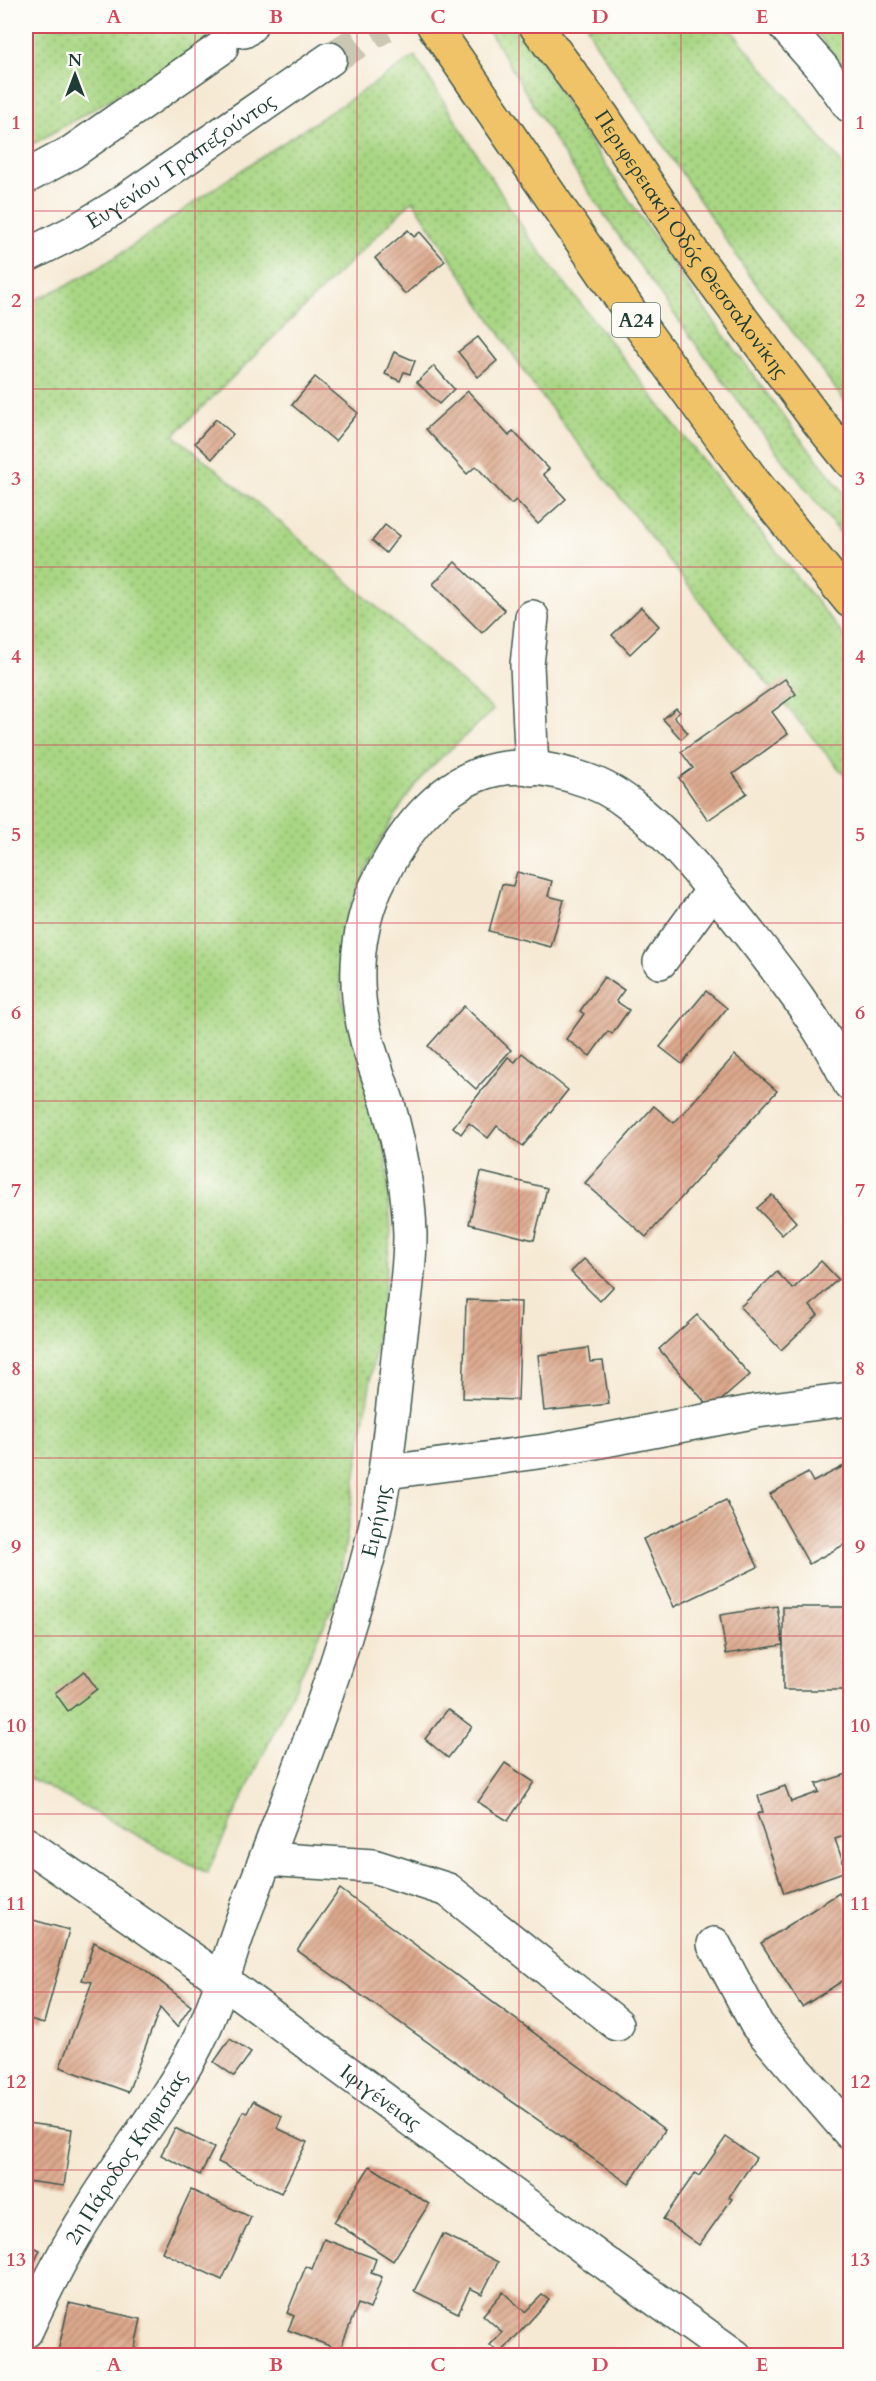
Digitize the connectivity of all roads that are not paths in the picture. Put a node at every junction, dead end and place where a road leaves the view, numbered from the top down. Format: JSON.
{"nodes":[{"id":1,"x":536,"y":26,"type":"edge"},
{"id":2,"x":785,"y":26,"type":"edge"},
{"id":3,"x":435,"y":27,"type":"edge"},
{"id":4,"x":238,"y":35,"type":"edge"},
{"id":5,"x":330,"y":59,"type":"tunnel mouth"},
{"id":6,"x":850,"y":106,"type":"edge"},
{"id":7,"x":26,"y":177,"type":"edge"},
{"id":8,"x":26,"y":256,"type":"edge"},
{"id":9,"x":850,"y":461,"type":"edge"},
{"id":10,"x":850,"y":601,"type":"edge"},
{"id":11,"x":532,"y":617,"type":"dead end"},
{"id":12,"x":532,"y":769,"type":"junction"},
{"id":13,"x":713,"y":890,"type":"junction"},
{"id":14,"x":660,"y":962,"type":"dead end"},
{"id":15,"x":850,"y":1084,"type":"edge"},
{"id":16,"x":850,"y":1399,"type":"edge"},
{"id":17,"x":387,"y":1472,"type":"junction"},
{"id":18,"x":26,"y":1844,"type":"edge"},
{"id":19,"x":266,"y":1860,"type":"junction"},
{"id":20,"x":714,"y":1944,"type":"dead end"},
{"id":21,"x":222,"y":1980,"type":"junction"},
{"id":22,"x":617,"y":2024,"type":"dead end"},
{"id":23,"x":850,"y":2133,"type":"edge"},
{"id":24,"x":26,"y":2331,"type":"edge"},
{"id":25,"x":728,"y":2354,"type":"edge"}],
"edges":[{"from":1,"to":9,"type":"highway","name":"Περιφερειακή Οδός Θεσσαλονίκης"},
{"from":2,"to":6,"type":"street"},
{"from":3,"to":10,"type":"highway","number":"Α24"},
{"from":4,"to":7,"type":"street"},
{"from":5,"to":8,"type":"street","name":"Ευγενίου Τραπεζούντος"},
{"from":11,"to":12,"type":"street"},
{"from":12,"to":13,"type":"street"},
{"from":12,"to":17,"type":"street"},
{"from":13,"to":14,"type":"street"},
{"from":13,"to":15,"type":"street"},
{"from":16,"to":17,"type":"street","name":"Ειρήνης"},
{"from":17,"to":19,"type":"street","name":"Ειρήνης"},
{"from":18,"to":21,"type":"street","name":"Ιφιγένειας"},
{"from":19,"to":21,"type":"street","name":"Ειρήνης"},
{"from":19,"to":22,"type":"street"},
{"from":20,"to":23,"type":"street"},
{"from":21,"to":24,"type":"street","name":"2η Πάροδος Κηφισίας"},
{"from":21,"to":25,"type":"street","name":"Ιφιγένειας"}]}
